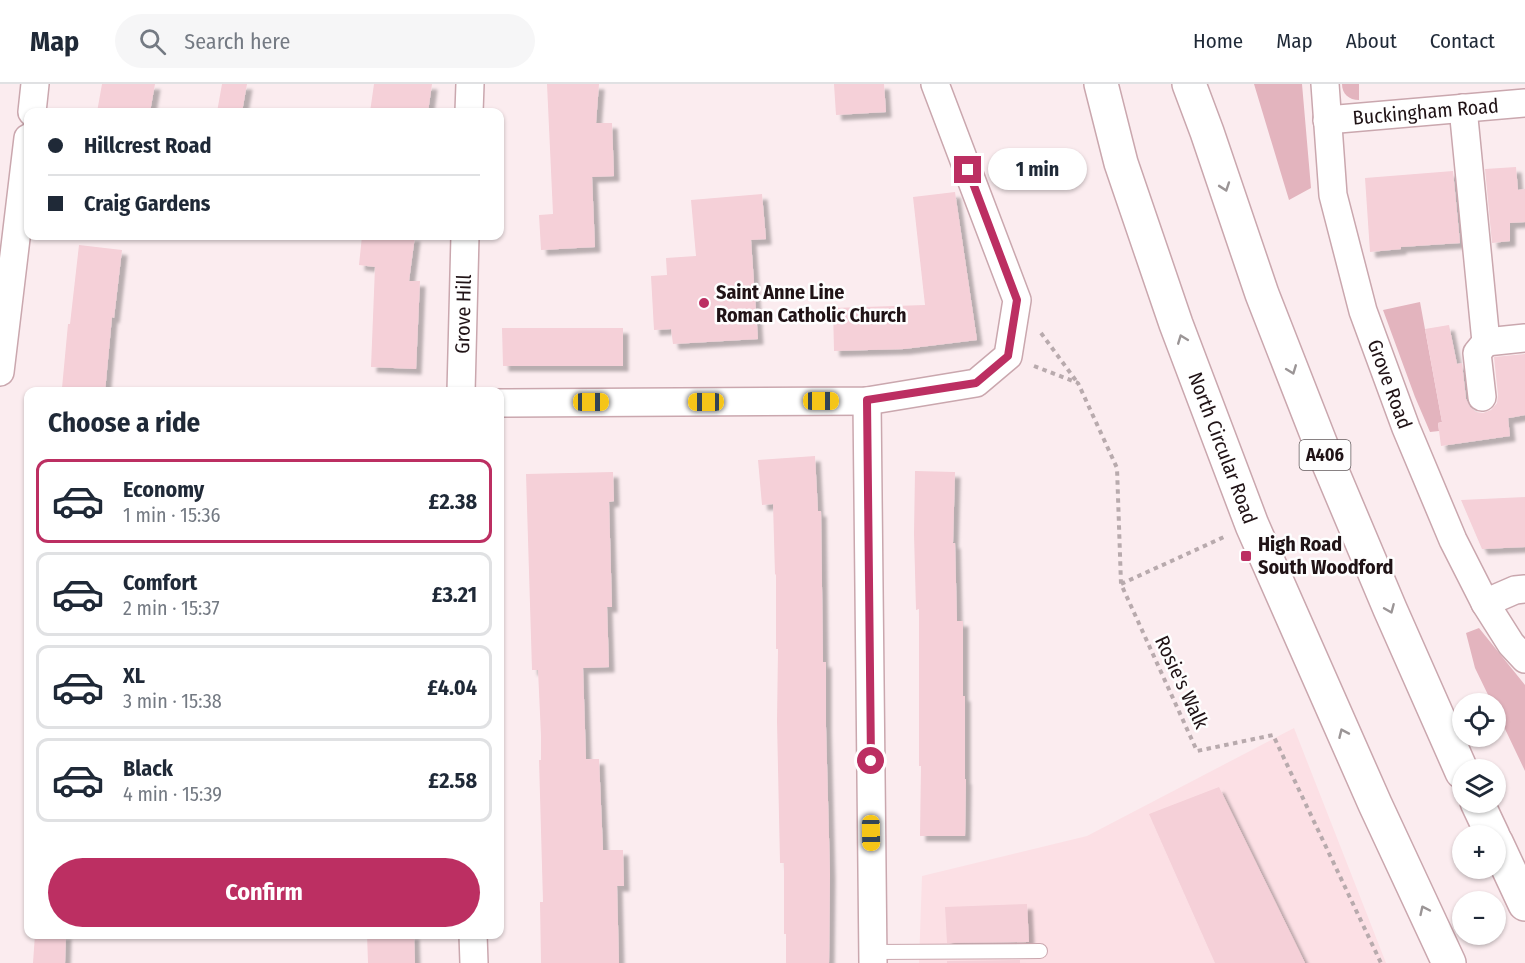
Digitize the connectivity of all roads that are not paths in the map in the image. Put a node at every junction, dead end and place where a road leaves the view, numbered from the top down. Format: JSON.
{"nodes":[{"id":1,"x":35,"y":84,"type":"edge"},
{"id":2,"x":470,"y":84,"type":"edge"},
{"id":3,"x":934,"y":84,"type":"edge"},
{"id":4,"x":1092,"y":84,"type":"edge"},
{"id":5,"x":1101,"y":84,"type":"edge"},
{"id":6,"x":1189,"y":84,"type":"edge"},
{"id":7,"x":1197,"y":84,"type":"edge"},
{"id":8,"x":1325,"y":84,"type":"edge"},
{"id":9,"x":1525,"y":103,"type":"edge"},
{"id":10,"x":32,"y":108,"type":"edge"},
{"id":11,"x":469,"y":108,"type":"edge"},
{"id":12,"x":1463,"y":108,"type":"junction"},
{"id":13,"x":1327,"y":120,"type":"junction"},
{"id":14,"x":1207,"y":132,"type":"junction"},
{"id":15,"x":1121,"y":163,"type":"junction"},
{"id":16,"x":24,"y":171,"type":"edge"},
{"id":17,"x":465,"y":240,"type":"edge"},
{"id":18,"x":1525,"y":338,"type":"edge"},
{"id":19,"x":1486,"y":342,"type":"junction"},
{"id":20,"x":0,"y":372,"type":"edge"},
{"id":21,"x":461,"y":387,"type":"edge"},
{"id":22,"x":1482,"y":397,"type":"dead end"},
{"id":23,"x":867,"y":400,"type":"junction"},
{"id":24,"x":504,"y":403,"type":"edge"},
{"id":25,"x":1525,"y":590,"type":"edge"},
{"id":26,"x":1485,"y":603,"type":"junction"},
{"id":27,"x":1525,"y":659,"type":"edge"},
{"id":28,"x":1456,"y":759,"type":"edge"},
{"id":29,"x":1506,"y":863,"type":"edge"},
{"id":30,"x":1525,"y":904,"type":"edge"},
{"id":31,"x":473,"y":939,"type":"edge"},
{"id":32,"x":1040,"y":951,"type":"dead end"},
{"id":33,"x":873,"y":958,"type":"edge"},
{"id":34,"x":474,"y":963,"type":"edge"},
{"id":35,"x":1449,"y":963,"type":"edge"}],
"edges":[{"from":1,"to":10,"type":"street"},
{"from":2,"to":11,"type":"street"},
{"from":3,"to":23,"type":"street"},
{"from":4,"to":15,"type":"highway"},
{"from":5,"to":15,"type":"highway","name":"North Circular Road"},
{"from":6,"to":14,"type":"highway","number":"A406"},
{"from":7,"to":14,"type":"highway","number":"A406"},
{"from":8,"to":13,"type":"street","name":"Grove Road"},
{"from":9,"to":12,"type":"street","name":"Buckingham Road"},
{"from":12,"to":13,"type":"street","name":"Buckingham Road"},
{"from":12,"to":19,"type":"street"},
{"from":13,"to":26,"type":"street","name":"Grove Road"},
{"from":14,"to":28,"type":"highway","number":"A406","one_way":true},
{"from":35,"to":15,"type":"highway","name":"North Circular Road","one_way":true},
{"from":16,"to":20,"type":"street"},
{"from":17,"to":21,"type":"street","name":"Grove Hill"},
{"from":18,"to":19,"type":"street"},
{"from":19,"to":22,"type":"street"},
{"from":23,"to":24,"type":"street"},
{"from":23,"to":33,"type":"street"},
{"from":25,"to":26,"type":"street"},
{"from":26,"to":27,"type":"street","name":"Grove Road"},
{"from":29,"to":30,"type":"highway"},
{"from":31,"to":34,"type":"street"},
{"from":32,"to":33,"type":"lane"}]}
